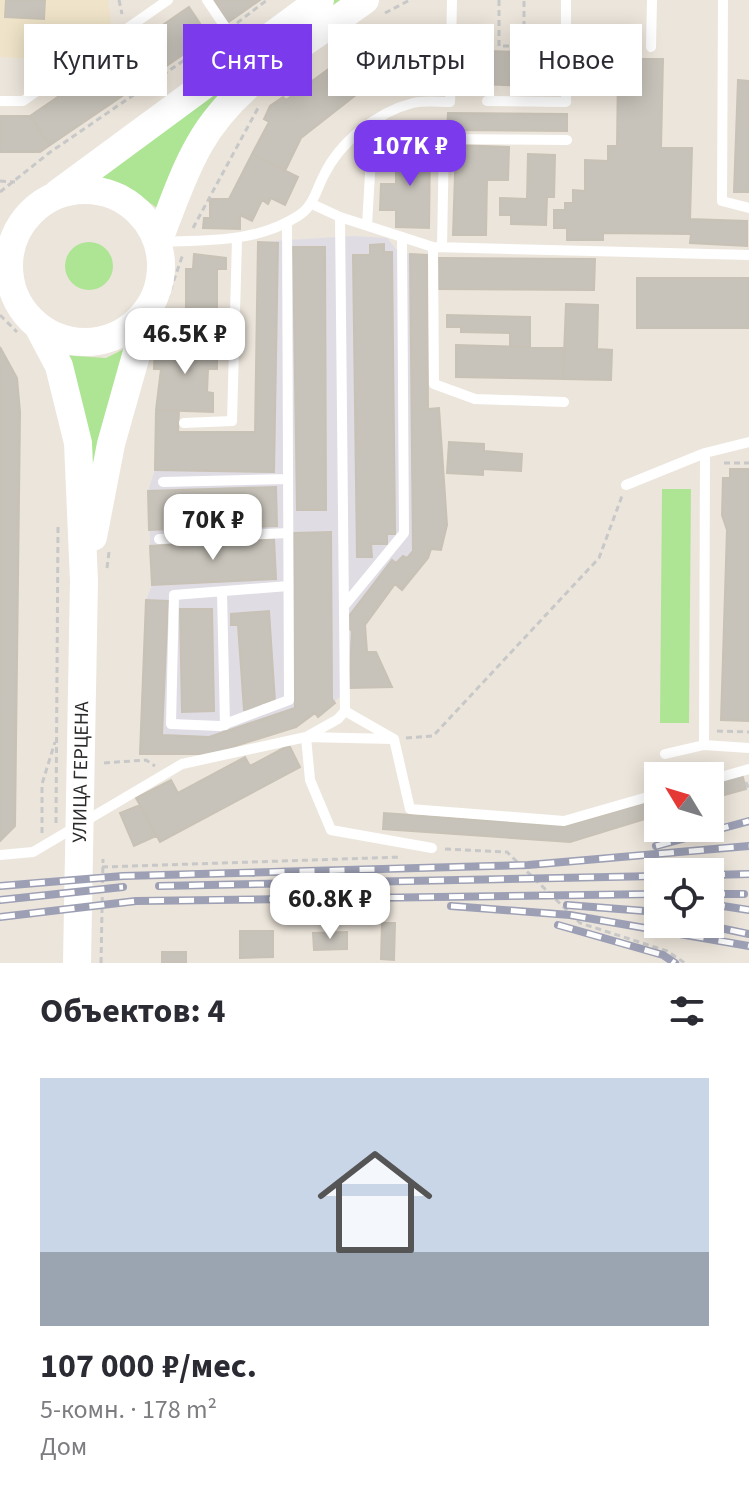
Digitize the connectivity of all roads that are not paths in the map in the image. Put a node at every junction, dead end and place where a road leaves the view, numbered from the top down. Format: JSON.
{"nodes":[{"id":1,"x":168,"y":0,"type":"edge"},
{"id":2,"x":207,"y":0,"type":"edge"},
{"id":3,"x":320,"y":0,"type":"edge"},
{"id":4,"x":452,"y":0,"type":"edge"},
{"id":5,"x":566,"y":0,"type":"edge"},
{"id":6,"x":652,"y":0,"type":"edge"},
{"id":7,"x":723,"y":0,"type":"edge"},
{"id":8,"x":372,"y":8,"type":"edge"},
{"id":9,"x":223,"y":24,"type":"edge"},
{"id":10,"x":287,"y":24,"type":"edge"},
{"id":11,"x":452,"y":24,"type":"edge"},
{"id":12,"x":651,"y":47,"type":"dead end"},
{"id":13,"x":189,"y":96,"type":"edge"},
{"id":14,"x":450,"y":96,"type":"edge"},
{"id":15,"x":0,"y":101,"type":"edge"},
{"id":16,"x":487,"y":101,"type":"dead end"},
{"id":17,"x":373,"y":123,"type":"junction"},
{"id":18,"x":567,"y":140,"type":"dead end"},
{"id":19,"x":54,"y":196,"type":"junction"},
{"id":20,"x":312,"y":204,"type":"junction"},
{"id":21,"x":749,"y":208,"type":"edge"},
{"id":22,"x":28,"y":215,"type":"junction"},
{"id":23,"x":340,"y":217,"type":"junction"},
{"id":24,"x":287,"y":222,"type":"junction"},
{"id":25,"x":367,"y":225,"type":"junction"},
{"id":26,"x":0,"y":228,"type":"edge"},
{"id":27,"x":402,"y":237,"type":"junction"},
{"id":28,"x":237,"y":240,"type":"junction"},
{"id":29,"x":158,"y":242,"type":"junction"},
{"id":30,"x":437,"y":247,"type":"junction"},
{"id":31,"x":749,"y":255,"type":"edge"},
{"id":32,"x":6,"y":304,"type":"edge"},
{"id":33,"x":156,"y":310,"type":"junction"},
{"id":34,"x":29,"y":331,"type":"junction"},
{"id":35,"x":564,"y":402,"type":"dead end"},
{"id":36,"x":184,"y":423,"type":"dead end"},
{"id":37,"x":749,"y":442,"type":"edge"},
{"id":38,"x":705,"y":453,"type":"junction"},
{"id":39,"x":288,"y":479,"type":"junction"},
{"id":40,"x":163,"y":482,"type":"dead end"},
{"id":41,"x":626,"y":485,"type":"road end"},
{"id":42,"x":288,"y":533,"type":"junction"},
{"id":43,"x":159,"y":539,"type":"dead end"},
{"id":44,"x":95,"y":577,"type":"junction"},
{"id":45,"x":288,"y":586,"type":"junction"},
{"id":46,"x":222,"y":592,"type":"junction"},
{"id":47,"x":344,"y":606,"type":"junction"},
{"id":48,"x":345,"y":711,"type":"junction"},
{"id":49,"x":225,"y":725,"type":"junction"},
{"id":50,"x":306,"y":737,"type":"junction"},
{"id":51,"x":394,"y":739,"type":"junction"},
{"id":52,"x":704,"y":745,"type":"junction"},
{"id":53,"x":749,"y":748,"type":"edge"},
{"id":54,"x":665,"y":754,"type":"dead end"},
{"id":55,"x":749,"y":769,"type":"edge"},
{"id":56,"x":724,"y":776,"type":"edge"},
{"id":57,"x":644,"y":798,"type":"edge"},
{"id":58,"x":432,"y":848,"type":"road end"},
{"id":59,"x":0,"y":855,"type":"edge"},
{"id":60,"x":77,"y":963,"type":"edge"}],
"edges":[{"from":1,"to":15,"type":"lane"},
{"from":2,"to":9,"type":"lane"},
{"from":3,"to":10,"type":"main road"},
{"from":4,"to":11,"type":"lane"},
{"from":5,"to":16,"type":"lane"},
{"from":6,"to":12,"type":"lane"},
{"from":7,"to":21,"type":"lane"},
{"from":8,"to":29,"type":"main road"},
{"from":13,"to":19,"type":"main road"},
{"from":14,"to":17,"type":"lane"},
{"from":17,"to":20,"type":"lane"},
{"from":17,"to":25,"type":"lane"},
{"from":18,"to":30,"type":"lane"},
{"from":19,"to":22,"type":"main road"},
{"from":19,"to":29,"type":"main road"},
{"from":20,"to":23,"type":"lane"},
{"from":20,"to":24,"type":"lane"},
{"from":22,"to":26,"type":"main road"},
{"from":22,"to":32,"type":"main road"},
{"from":23,"to":25,"type":"lane"},
{"from":23,"to":47,"type":"lane"},
{"from":24,"to":28,"type":"lane"},
{"from":24,"to":39,"type":"lane"},
{"from":25,"to":27,"type":"lane"},
{"from":27,"to":30,"type":"lane"},
{"from":27,"to":47,"type":"lane"},
{"from":28,"to":29,"type":"lane"},
{"from":28,"to":36,"type":"lane"},
{"from":29,"to":33,"type":"main road","name":"УЛИЦА ГЕРЦЕНА"},
{"from":30,"to":31,"type":"lane"},
{"from":30,"to":35,"type":"lane"},
{"from":32,"to":34,"type":"main road"},
{"from":33,"to":34,"type":"main road"},
{"from":33,"to":44,"type":"main road","name":"УЛИЦА ГЕРЦЕНА"},
{"from":34,"to":44,"type":"main road","name":"УЛИЦА ГЕРЦЕНА"},
{"from":37,"to":38,"type":"lane"},
{"from":38,"to":41,"type":"lane"},
{"from":38,"to":52,"type":"lane"},
{"from":39,"to":40,"type":"lane"},
{"from":39,"to":42,"type":"lane"},
{"from":42,"to":43,"type":"lane"},
{"from":42,"to":45,"type":"lane"},
{"from":44,"to":60,"type":"main road","name":"УЛИЦА ГЕРЦЕНА"},
{"from":45,"to":46,"type":"lane"},
{"from":45,"to":49,"type":"lane"},
{"from":46,"to":49,"type":"lane"},
{"from":46,"to":49,"type":"lane"},
{"from":47,"to":48,"type":"lane"},
{"from":48,"to":50,"type":"lane"},
{"from":48,"to":51,"type":"lane"},
{"from":50,"to":51,"type":"lane"},
{"from":50,"to":58,"type":"lane"},
{"from":50,"to":59,"type":"lane"},
{"from":51,"to":57,"type":"lane"},
{"from":52,"to":53,"type":"lane"},
{"from":52,"to":54,"type":"lane"},
{"from":55,"to":56,"type":"lane"}]}
